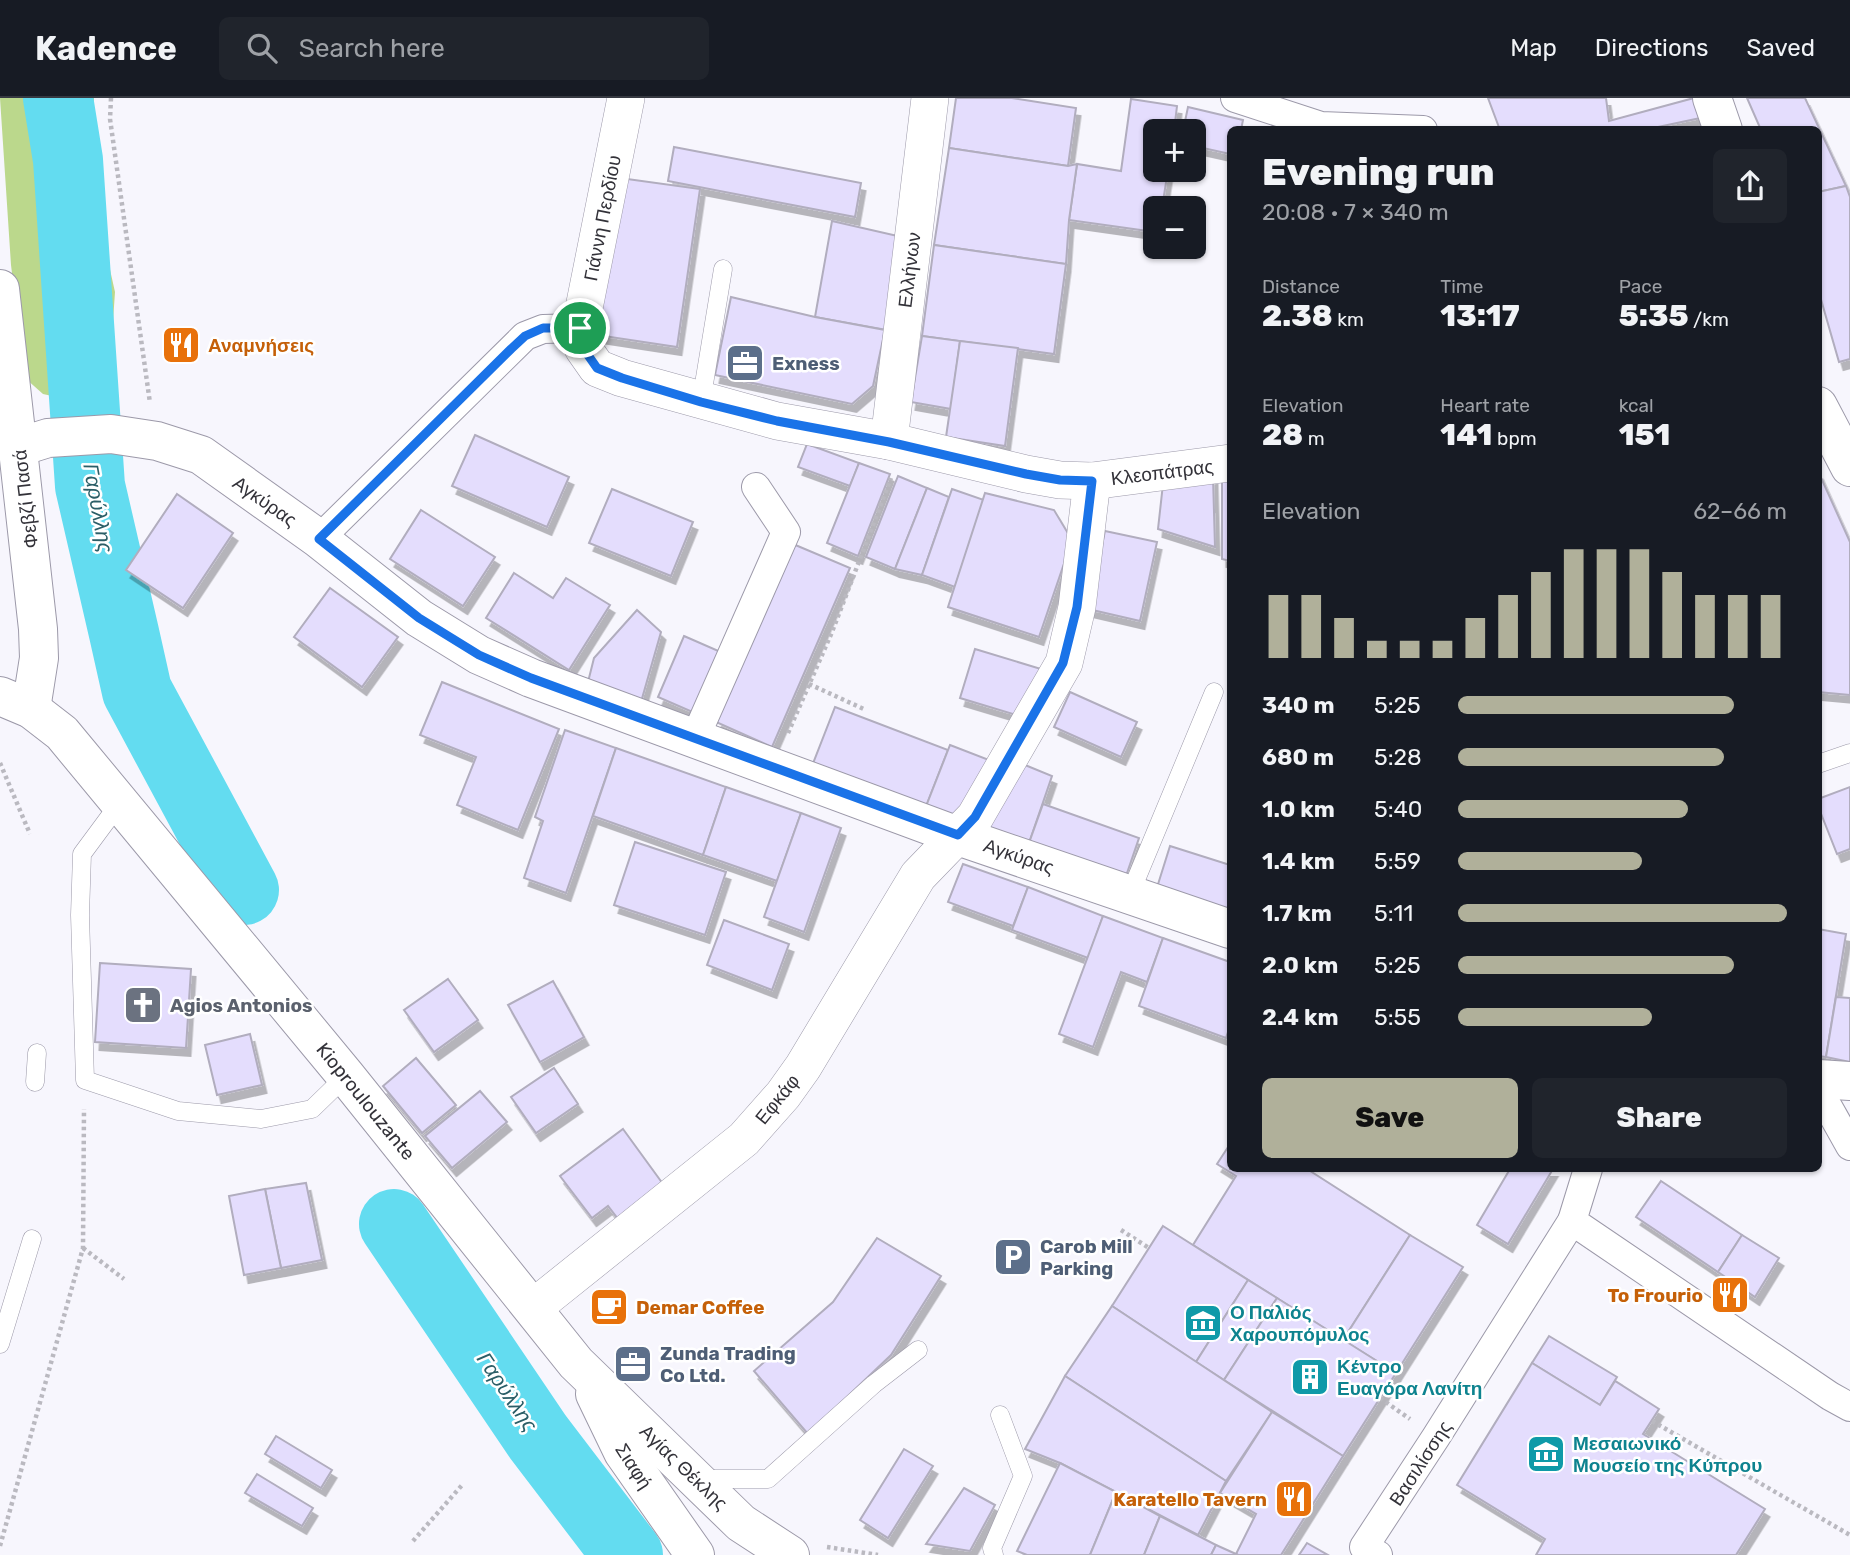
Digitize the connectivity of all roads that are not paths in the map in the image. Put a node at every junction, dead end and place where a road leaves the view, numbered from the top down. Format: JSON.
{"nodes":[{"id":1,"x":626,"y":98,"type":"edge"},
{"id":2,"x":930,"y":98,"type":"edge"},
{"id":3,"x":1235,"y":98,"type":"edge"},
{"id":4,"x":1713,"y":98,"type":"edge"},
{"id":5,"x":1321,"y":126,"type":"edge"},
{"id":6,"x":1722,"y":126,"type":"edge"},
{"id":7,"x":723,"y":269,"type":"dead end"},
{"id":8,"x":0,"y":289,"type":"edge"},
{"id":9,"x":580,"y":328,"type":"junction"},
{"id":10,"x":701,"y":402,"type":"junction"},
{"id":11,"x":1822,"y":414,"type":"edge"},
{"id":12,"x":33,"y":443,"type":"junction"},
{"id":13,"x":896,"y":443,"type":"junction"},
{"id":14,"x":1227,"y":463,"type":"edge"},
{"id":15,"x":1850,"y":467,"type":"edge"},
{"id":16,"x":1092,"y":481,"type":"junction"},
{"id":17,"x":756,"y":486,"type":"dead end"},
{"id":18,"x":319,"y":539,"type":"junction"},
{"id":19,"x":1214,"y":692,"type":"dead end"},
{"id":20,"x":16,"y":703,"type":"edge"},
{"id":21,"x":695,"y":738,"type":"junction"},
{"id":22,"x":1850,"y":753,"type":"edge"},
{"id":23,"x":1822,"y":763,"type":"edge"},
{"id":24,"x":119,"y":804,"type":"junction"},
{"id":25,"x":958,"y":835,"type":"junction"},
{"id":26,"x":1130,"y":894,"type":"junction"},
{"id":27,"x":1227,"y":928,"type":"edge"},
{"id":28,"x":37,"y":1053,"type":"dead end"},
{"id":29,"x":346,"y":1076,"type":"junction"},
{"id":30,"x":1822,"y":1079,"type":"edge"},
{"id":31,"x":1850,"y":1081,"type":"edge"},
{"id":32,"x":35,"y":1082,"type":"dead end"},
{"id":33,"x":1822,"y":1096,"type":"edge"},
{"id":34,"x":1850,"y":1146,"type":"edge"},
{"id":35,"x":1587,"y":1172,"type":"edge"},
{"id":36,"x":1572,"y":1221,"type":"junction"},
{"id":37,"x":32,"y":1239,"type":"dead end"},
{"id":38,"x":533,"y":1308,"type":"junction"},
{"id":39,"x":0,"y":1344,"type":"edge"},
{"id":40,"x":918,"y":1350,"type":"dead end"},
{"id":41,"x":584,"y":1372,"type":"junction"},
{"id":42,"x":1850,"y":1407,"type":"edge"},
{"id":43,"x":1000,"y":1415,"type":"dead end"},
{"id":44,"x":696,"y":1479,"type":"junction"},
{"id":45,"x":695,"y":1555,"type":"edge"},
{"id":46,"x":790,"y":1555,"type":"edge"},
{"id":47,"x":994,"y":1555,"type":"edge"},
{"id":48,"x":1378,"y":1555,"type":"edge"}],
"edges":[{"from":1,"to":9,"type":"street","name":"Γιάννη Περδίου"},
{"from":2,"to":13,"type":"street","name":"Ελλήνων"},
{"from":3,"to":5,"type":"street"},
{"from":4,"to":6,"type":"street"},
{"from":7,"to":10,"type":"lane"},
{"from":8,"to":12,"type":"street","name":"Φεβζί Πασά"},
{"from":9,"to":10,"type":"street"},
{"from":9,"to":18,"type":"street"},
{"from":10,"to":13,"type":"street"},
{"from":11,"to":15,"type":"street"},
{"from":12,"to":18,"type":"street","name":"Αγκύρας"},
{"from":12,"to":20,"type":"street","name":"Φεβζί Πασά"},
{"from":13,"to":16,"type":"street","name":"Κλεοπάτρας"},
{"from":14,"to":16,"type":"street","name":"Κλεοπάτρας"},
{"from":16,"to":25,"type":"street","name":"Εφκάφ"},
{"from":17,"to":21,"type":"street"},
{"from":18,"to":21,"type":"street","name":"Αγκύρας"},
{"from":19,"to":26,"type":"lane"},
{"from":20,"to":24,"type":"street","name":"Kioproulouzante"},
{"from":21,"to":25,"type":"street","name":"Αγκύρας"},
{"from":22,"to":23,"type":"lane"},
{"from":24,"to":29,"type":"street","name":"Kioproulouzante"},
{"from":24,"to":29,"type":"lane"},
{"from":25,"to":26,"type":"street","name":"Αγκύρας"},
{"from":25,"to":38,"type":"street","name":"Εφκάφ"},
{"from":26,"to":27,"type":"street","name":"Αγκύρας"},
{"from":28,"to":32,"type":"lane"},
{"from":29,"to":38,"type":"street","name":"Kioproulouzante"},
{"from":30,"to":31,"type":"street"},
{"from":33,"to":34,"type":"street"},
{"from":35,"to":36,"type":"street"},
{"from":36,"to":42,"type":"street"},
{"from":36,"to":48,"type":"street","name":"Βασιλίσσης"},
{"from":37,"to":39,"type":"lane"},
{"from":38,"to":41,"type":"street","name":"Kioproulouzante"},
{"from":40,"to":44,"type":"lane"},
{"from":41,"to":44,"type":"street","name":"Αγίας Θέκλης"},
{"from":41,"to":45,"type":"street","name":"Σιαφή"},
{"from":43,"to":47,"type":"lane"},
{"from":44,"to":46,"type":"street","name":"Αγίας Θέκλης"}]}
